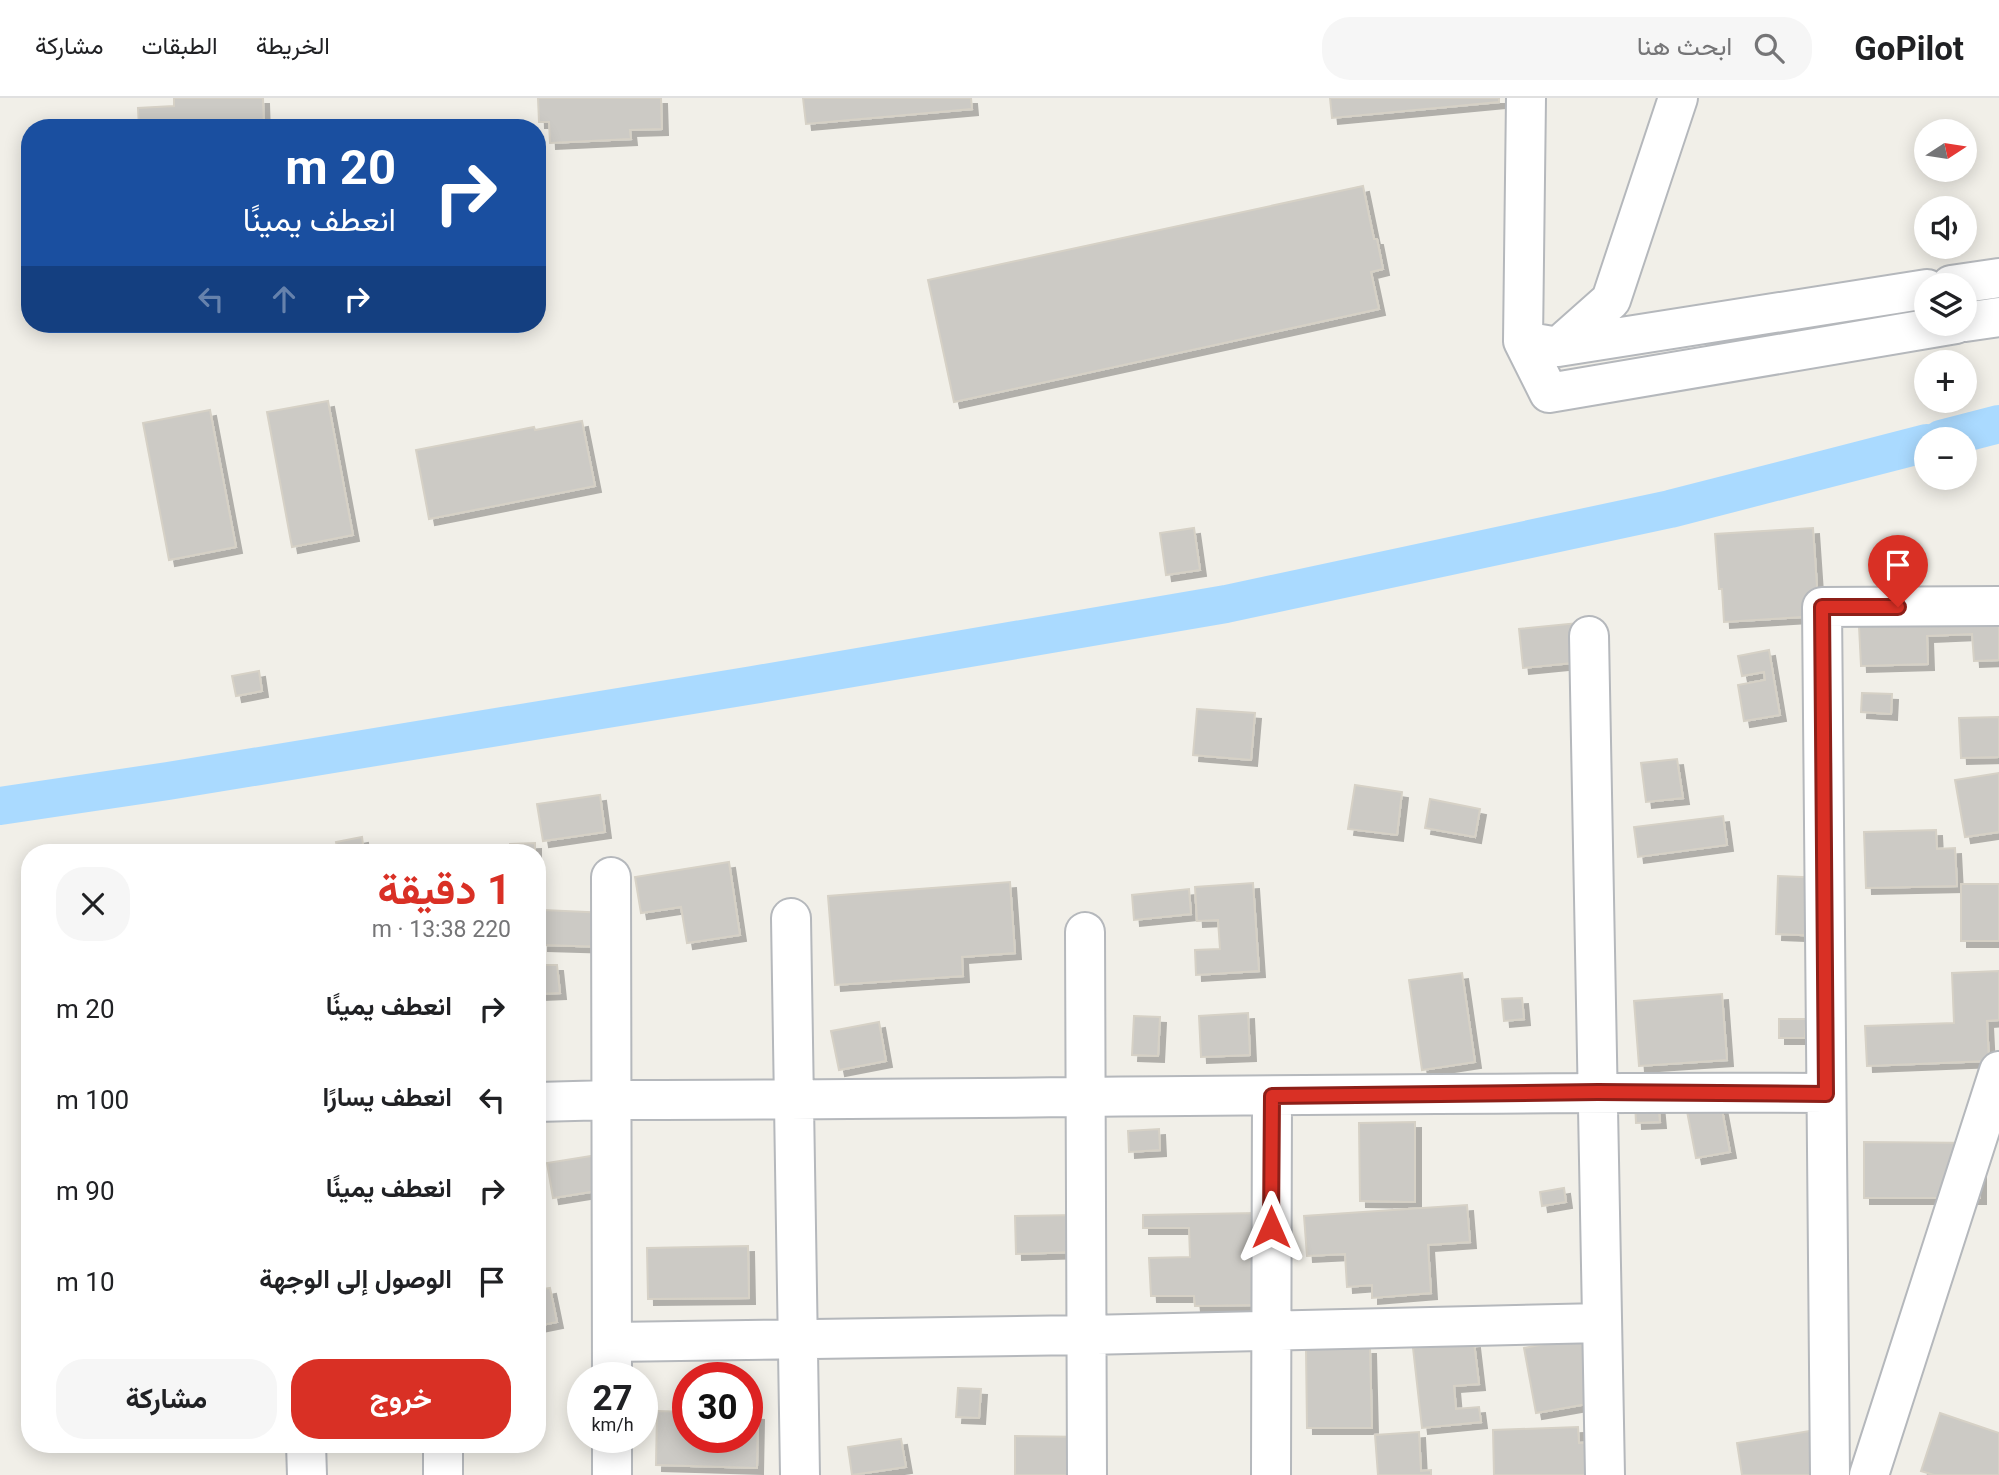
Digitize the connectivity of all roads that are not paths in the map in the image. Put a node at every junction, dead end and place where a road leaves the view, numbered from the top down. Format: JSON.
{"nodes":[{"id":1,"x":1526,"y":98,"type":"edge"},
{"id":2,"x":1678,"y":98,"type":"edge"},
{"id":3,"x":1999,"y":278,"type":"edge"},
{"id":4,"x":1977,"y":281,"type":"edge"},
{"id":5,"x":1914,"y":291,"type":"edge"},
{"id":6,"x":1999,"y":317,"type":"edge"},
{"id":7,"x":1977,"y":320,"type":"edge"},
{"id":8,"x":1914,"y":331,"type":"edge"},
{"id":9,"x":1540,"y":344,"type":"junction"},
{"id":10,"x":1999,"y":606,"type":"edge"},
{"id":11,"x":1589,"y":636,"type":"dead end"},
{"id":12,"x":611,"y":877,"type":"dead end"},
{"id":13,"x":791,"y":918,"type":"dead end"},
{"id":14,"x":1085,"y":932,"type":"dead end"},
{"id":15,"x":1999,"y":1071,"type":"edge"},
{"id":16,"x":1598,"y":1092,"type":"junction"},
{"id":17,"x":1826,"y":1094,"type":"junction"},
{"id":18,"x":1272,"y":1096,"type":"junction"},
{"id":19,"x":1085,"y":1098,"type":"junction"},
{"id":20,"x":611,"y":1100,"type":"junction"},
{"id":21,"x":794,"y":1100,"type":"junction"},
{"id":22,"x":546,"y":1102,"type":"edge"},
{"id":23,"x":1985,"y":1161,"type":"edge"},
{"id":24,"x":1602,"y":1323,"type":"junction"},
{"id":25,"x":1271,"y":1331,"type":"junction"},
{"id":26,"x":1086,"y":1335,"type":"junction"},
{"id":27,"x":798,"y":1340,"type":"junction"},
{"id":28,"x":612,"y":1360,"type":"edge"},
{"id":29,"x":306,"y":1453,"type":"edge"},
{"id":30,"x":443,"y":1453,"type":"edge"},
{"id":31,"x":612,"y":1453,"type":"edge"},
{"id":32,"x":307,"y":1475,"type":"edge"},
{"id":33,"x":443,"y":1475,"type":"edge"},
{"id":34,"x":612,"y":1475,"type":"edge"},
{"id":35,"x":800,"y":1475,"type":"edge"},
{"id":36,"x":1087,"y":1475,"type":"edge"},
{"id":37,"x":1271,"y":1475,"type":"edge"},
{"id":38,"x":1605,"y":1475,"type":"edge"},
{"id":39,"x":1830,"y":1475,"type":"edge"},
{"id":40,"x":1869,"y":1475,"type":"edge"}],
"edges":[{"from":1,"to":9,"type":"street"},
{"from":2,"to":9,"type":"street"},
{"from":3,"to":4,"type":"street"},
{"from":5,"to":9,"type":"street"},
{"from":6,"to":7,"type":"street"},
{"from":8,"to":9,"type":"street"},
{"from":10,"to":17,"type":"street"},
{"from":11,"to":16,"type":"street"},
{"from":12,"to":20,"type":"street"},
{"from":13,"to":21,"type":"street"},
{"from":14,"to":19,"type":"street"},
{"from":15,"to":23,"type":"street"},
{"from":16,"to":17,"type":"street"},
{"from":16,"to":18,"type":"street"},
{"from":16,"to":24,"type":"street"},
{"from":17,"to":39,"type":"street"},
{"from":18,"to":19,"type":"street"},
{"from":18,"to":25,"type":"street"},
{"from":19,"to":21,"type":"street"},
{"from":19,"to":26,"type":"street"},
{"from":20,"to":21,"type":"street"},
{"from":20,"to":22,"type":"street"},
{"from":20,"to":28,"type":"street"},
{"from":21,"to":27,"type":"street"},
{"from":23,"to":40,"type":"street"},
{"from":24,"to":25,"type":"street"},
{"from":24,"to":38,"type":"street"},
{"from":25,"to":26,"type":"street"},
{"from":25,"to":37,"type":"street"},
{"from":26,"to":27,"type":"street"},
{"from":26,"to":36,"type":"street"},
{"from":27,"to":28,"type":"street"},
{"from":27,"to":35,"type":"street"},
{"from":29,"to":32,"type":"street"},
{"from":30,"to":33,"type":"street"},
{"from":31,"to":34,"type":"street"}]}
